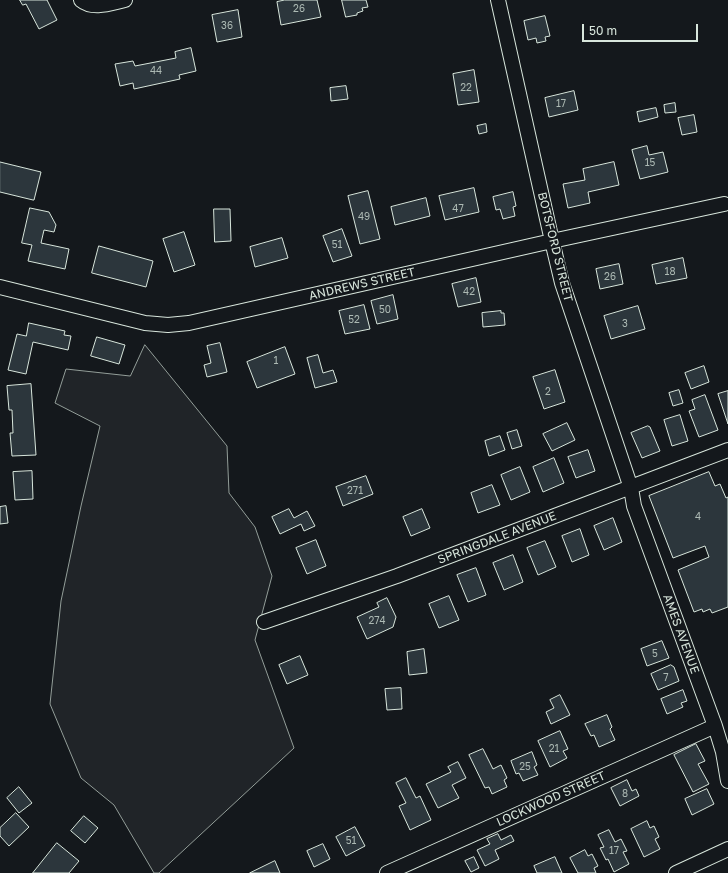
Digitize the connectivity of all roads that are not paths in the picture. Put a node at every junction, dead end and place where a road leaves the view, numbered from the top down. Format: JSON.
{"nodes":[{"id":1,"x":125,"y":0,"type":"edge"},
{"id":2,"x":498,"y":0,"type":"edge"},
{"id":3,"x":83,"y":2,"type":"edge"},
{"id":4,"x":724,"y":204,"type":"dead end"},
{"id":5,"x":552,"y":240,"type":"junction"},
{"id":6,"x":0,"y":287,"type":"edge"},
{"id":7,"x":728,"y":450,"type":"edge"},
{"id":8,"x":631,"y":488,"type":"junction"},
{"id":9,"x":264,"y":622,"type":"dead end"},
{"id":10,"x":715,"y":726,"type":"junction"},
{"id":11,"x":728,"y":781,"type":"edge"},
{"id":12,"x":728,"y":849,"type":"edge"},
{"id":13,"x":387,"y":873,"type":"edge"},
{"id":14,"x":676,"y":873,"type":"edge"}],
"edges":[{"from":1,"to":3,"type":"street"},
{"from":2,"to":5,"type":"street","name":"BOTSFORD STREET"},
{"from":4,"to":5,"type":"street","name":"ANDREWS STREET"},
{"from":5,"to":6,"type":"street","name":"ANDREWS STREET"},
{"from":5,"to":8,"type":"street","name":"BOTSFORD STREET"},
{"from":7,"to":8,"type":"street","name":"SPRINGDALE AVENUE"},
{"from":8,"to":9,"type":"street","name":"SPRINGDALE AVENUE"},
{"from":8,"to":10,"type":"street","name":"AMES AVENUE"},
{"from":10,"to":11,"type":"street","name":"AMES AVENUE"},
{"from":10,"to":13,"type":"street","name":"LOCKWOOD STREET"},
{"from":12,"to":14,"type":"street"}]}
